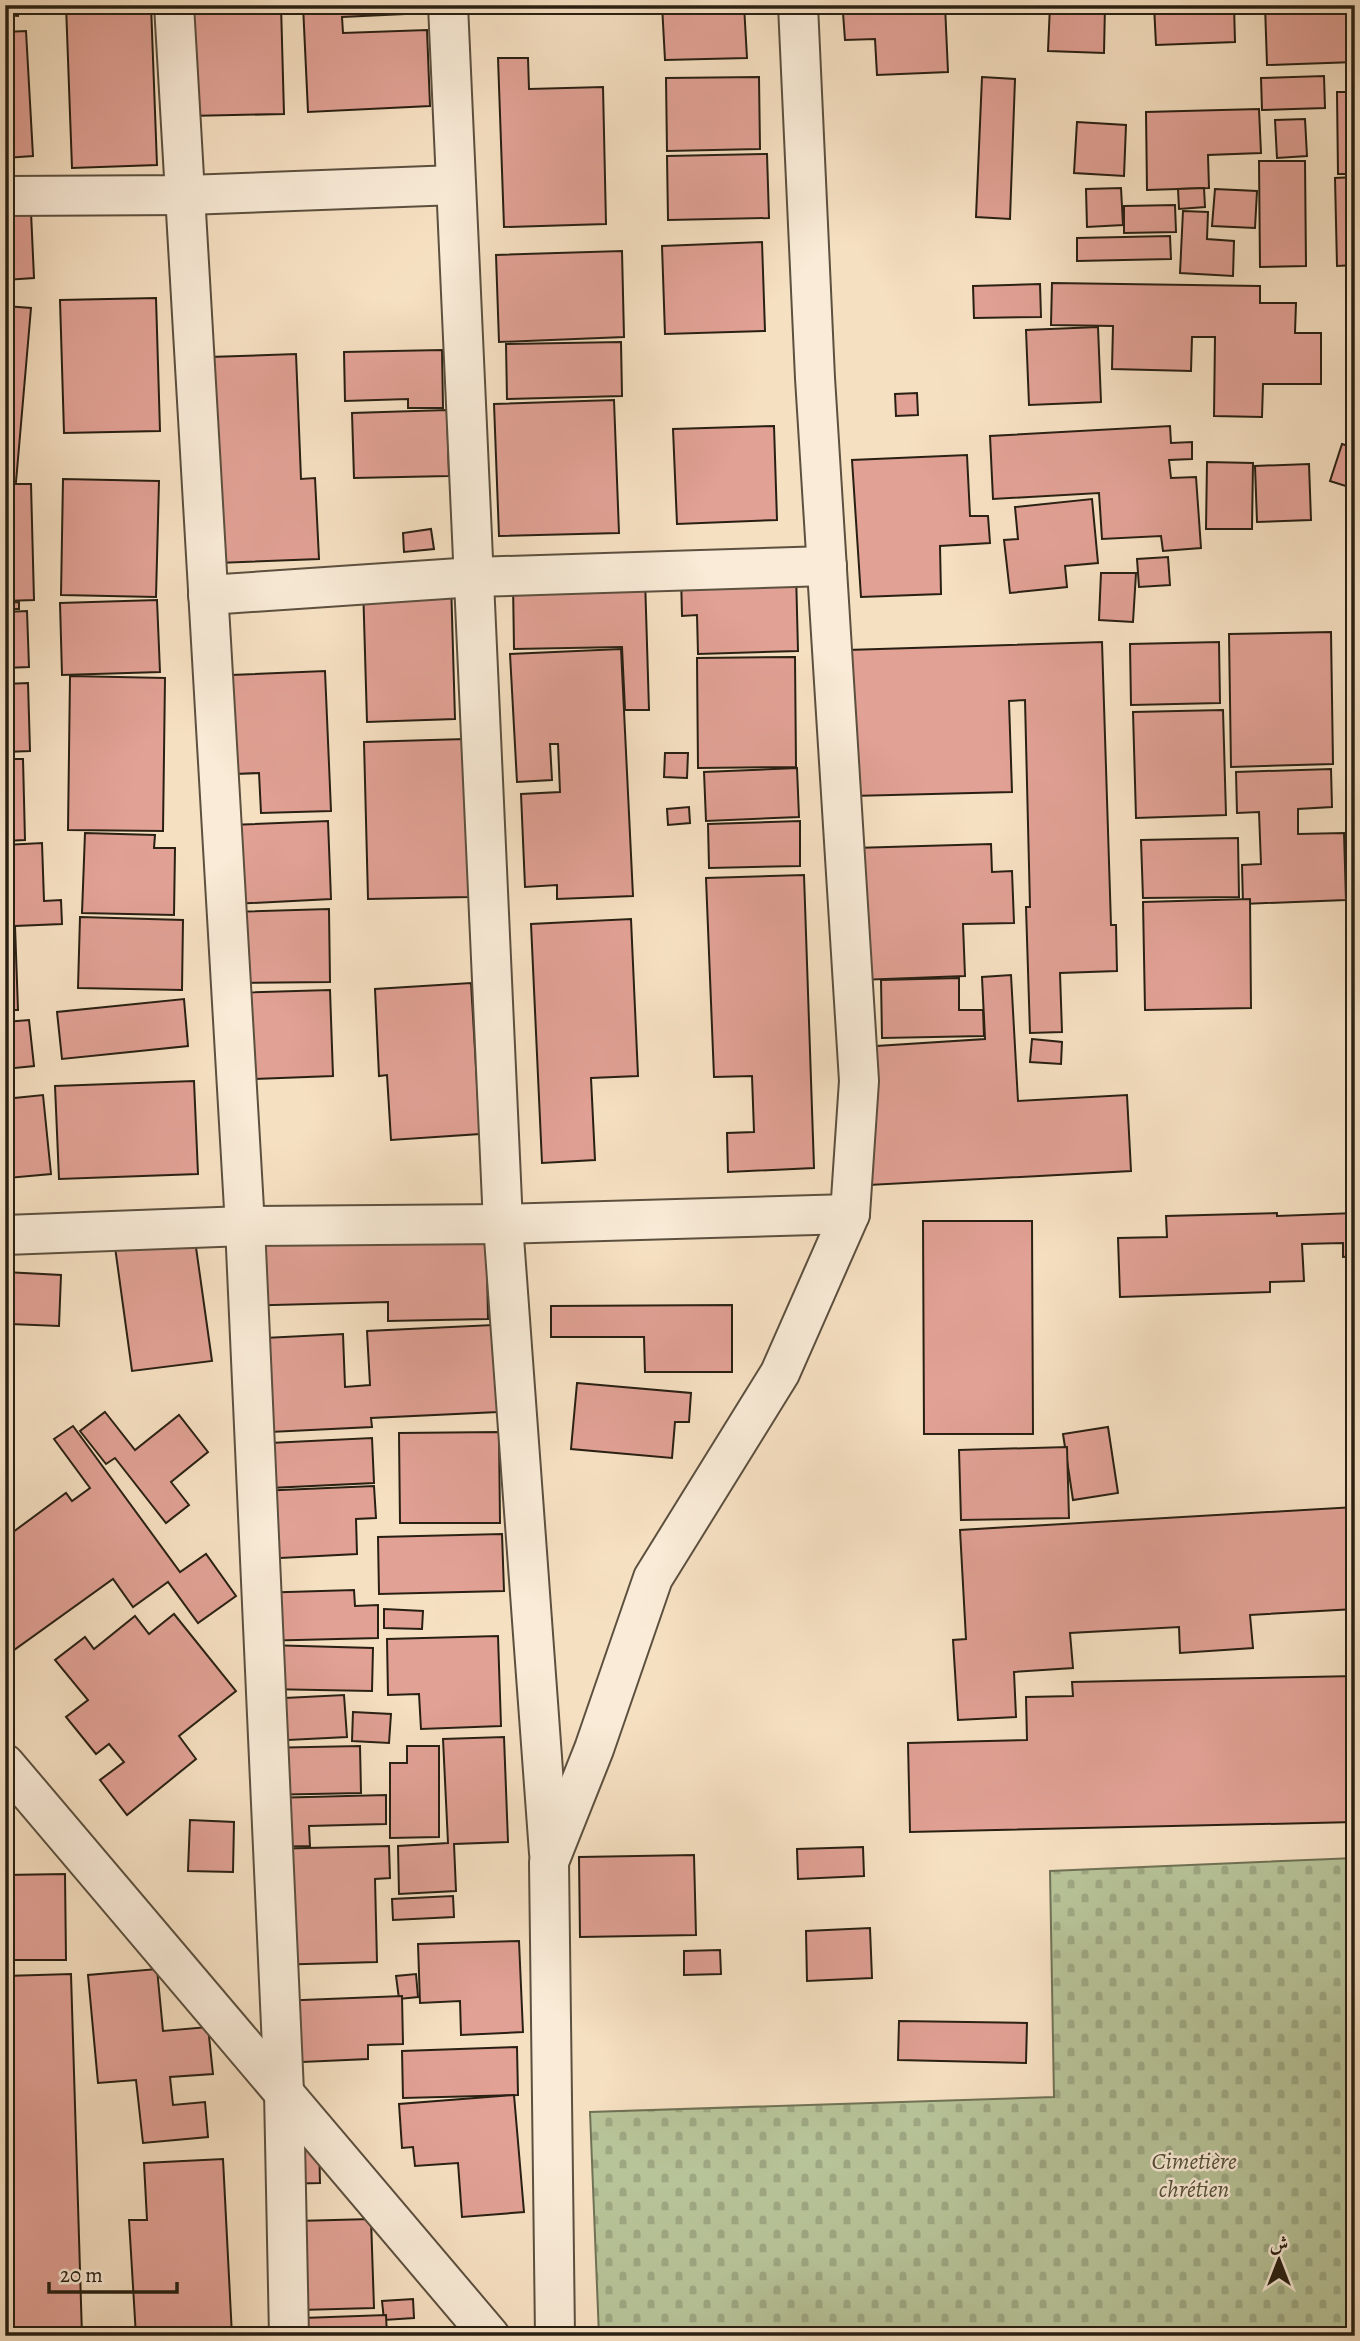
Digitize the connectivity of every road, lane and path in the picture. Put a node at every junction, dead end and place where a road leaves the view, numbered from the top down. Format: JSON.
{"nodes":[{"id":1,"x":174,"y":5,"type":"edge"},
{"id":2,"x":448,"y":5,"type":"edge"},
{"id":3,"x":797,"y":5,"type":"edge"},
{"id":4,"x":456,"y":185,"type":"junction"},
{"id":5,"x":186,"y":195,"type":"junction"},
{"id":6,"x":5,"y":196,"type":"edge"},
{"id":7,"x":827,"y":566,"type":"junction"},
{"id":8,"x":474,"y":577,"type":"junction"},
{"id":9,"x":208,"y":595,"type":"junction"},
{"id":10,"x":850,"y":1214,"type":"junction"},
{"id":11,"x":503,"y":1224,"type":"junction"},
{"id":12,"x":245,"y":1226,"type":"junction"},
{"id":13,"x":5,"y":1235,"type":"edge"},
{"id":14,"x":5,"y":1764,"type":"edge"},
{"id":15,"x":550,"y":1862,"type":"junction"},
{"id":16,"x":284,"y":2092,"type":"junction"},
{"id":17,"x":289,"y":2336,"type":"edge"},
{"id":18,"x":490,"y":2336,"type":"edge"},
{"id":19,"x":555,"y":2336,"type":"edge"}],
"edges":[{"from":1,"to":5,"type":"street"},
{"from":2,"to":4,"type":"street"},
{"from":3,"to":7,"type":"street"},
{"from":4,"to":5,"type":"street"},
{"from":4,"to":8,"type":"street"},
{"from":5,"to":6,"type":"street"},
{"from":5,"to":9,"type":"street"},
{"from":7,"to":8,"type":"street"},
{"from":7,"to":10,"type":"street"},
{"from":8,"to":9,"type":"street"},
{"from":8,"to":11,"type":"street"},
{"from":9,"to":12,"type":"street"},
{"from":10,"to":11,"type":"street"},
{"from":10,"to":15,"type":"street"},
{"from":11,"to":12,"type":"street"},
{"from":11,"to":15,"type":"street"},
{"from":12,"to":13,"type":"street"},
{"from":12,"to":16,"type":"street"},
{"from":14,"to":16,"type":"street"},
{"from":15,"to":19,"type":"street"},
{"from":16,"to":17,"type":"street"},
{"from":16,"to":18,"type":"street"}]}
